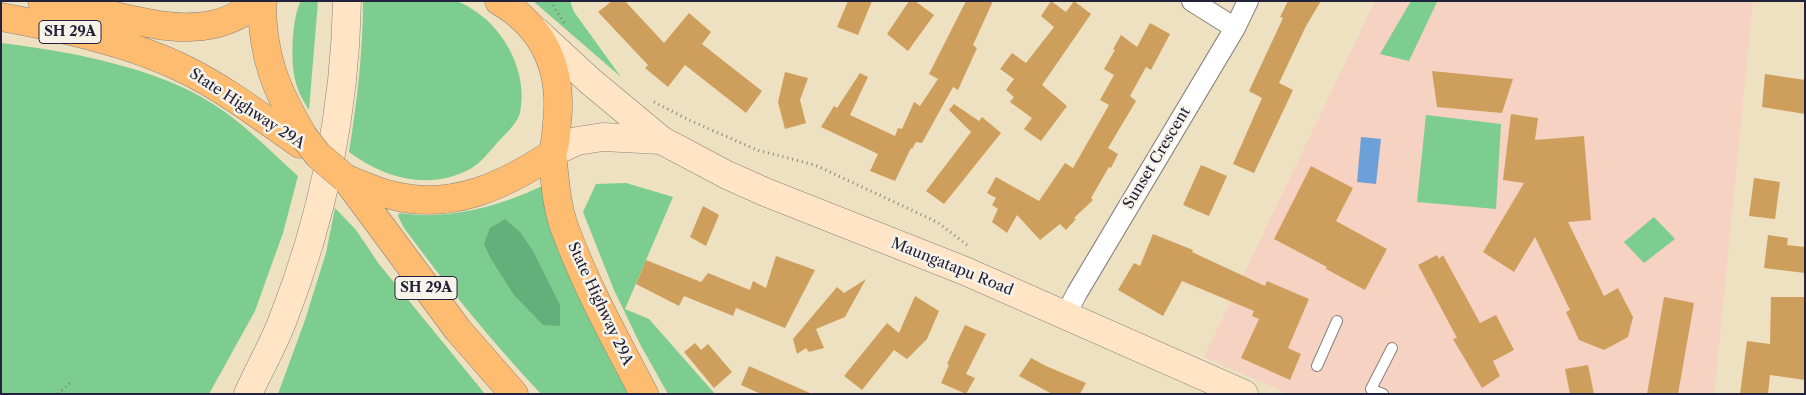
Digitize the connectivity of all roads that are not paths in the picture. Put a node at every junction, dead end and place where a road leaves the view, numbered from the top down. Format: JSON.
{"nodes":[{"id":1,"x":42,"y":1,"type":"edge"},
{"id":2,"x":262,"y":1,"type":"edge"},
{"id":3,"x":347,"y":1,"type":"edge"},
{"id":4,"x":499,"y":1,"type":"edge"},
{"id":5,"x":1192,"y":1,"type":"edge"},
{"id":6,"x":1248,"y":1,"type":"edge"},
{"id":7,"x":1,"y":17,"type":"edge"},
{"id":8,"x":1235,"y":28,"type":"junction"},
{"id":9,"x":534,"y":30,"type":"junction"},
{"id":10,"x":661,"y":140,"type":"junction"},
{"id":11,"x":307,"y":145,"type":"junction"},
{"id":12,"x":553,"y":153,"type":"junction"},
{"id":13,"x":345,"y":178,"type":"junction"},
{"id":14,"x":1066,"y":314,"type":"junction"},
{"id":15,"x":1338,"y":321,"type":"dead end"},
{"id":16,"x":1392,"y":348,"type":"dead end"},
{"id":17,"x":1316,"y":366,"type":"dead end"},
{"id":18,"x":248,"y":394,"type":"edge"},
{"id":19,"x":514,"y":394,"type":"edge"},
{"id":20,"x":644,"y":394,"type":"edge"},
{"id":21,"x":1244,"y":394,"type":"edge"},
{"id":22,"x":1383,"y":394,"type":"edge"}],
"edges":[{"from":1,"to":2,"type":"highway","number":"SH 29A"},
{"from":2,"to":11,"type":"highway","number":"SH 29A"},
{"from":3,"to":18,"type":"street"},
{"from":4,"to":9,"type":"highway","name":"State Highway 29A"},
{"from":5,"to":8,"type":"street"},
{"from":6,"to":8,"type":"street","name":"Sunset Crescent"},
{"from":7,"to":11,"type":"highway","name":"State Highway 29A","number":"SH 29A"},
{"from":8,"to":14,"type":"street","name":"Sunset Crescent"},
{"from":9,"to":10,"type":"street","name":"Maungatapu Road"},
{"from":9,"to":12,"type":"highway","name":"State Highway 29A"},
{"from":10,"to":12,"type":"street","name":"Maungatapu Road"},
{"from":10,"to":14,"type":"street","name":"Maungatapu Road"},
{"from":11,"to":13,"type":"highway","number":"SH 29A","bridge":true},
{"from":12,"to":13,"type":"highway","number":"SH 29A"},
{"from":12,"to":20,"type":"highway","name":"State Highway 29A"},
{"from":13,"to":19,"type":"highway","number":"SH 29A"},
{"from":14,"to":21,"type":"street","name":"Maungatapu Road"},
{"from":15,"to":17,"type":"lane"},
{"from":16,"to":22,"type":"lane"}]}
